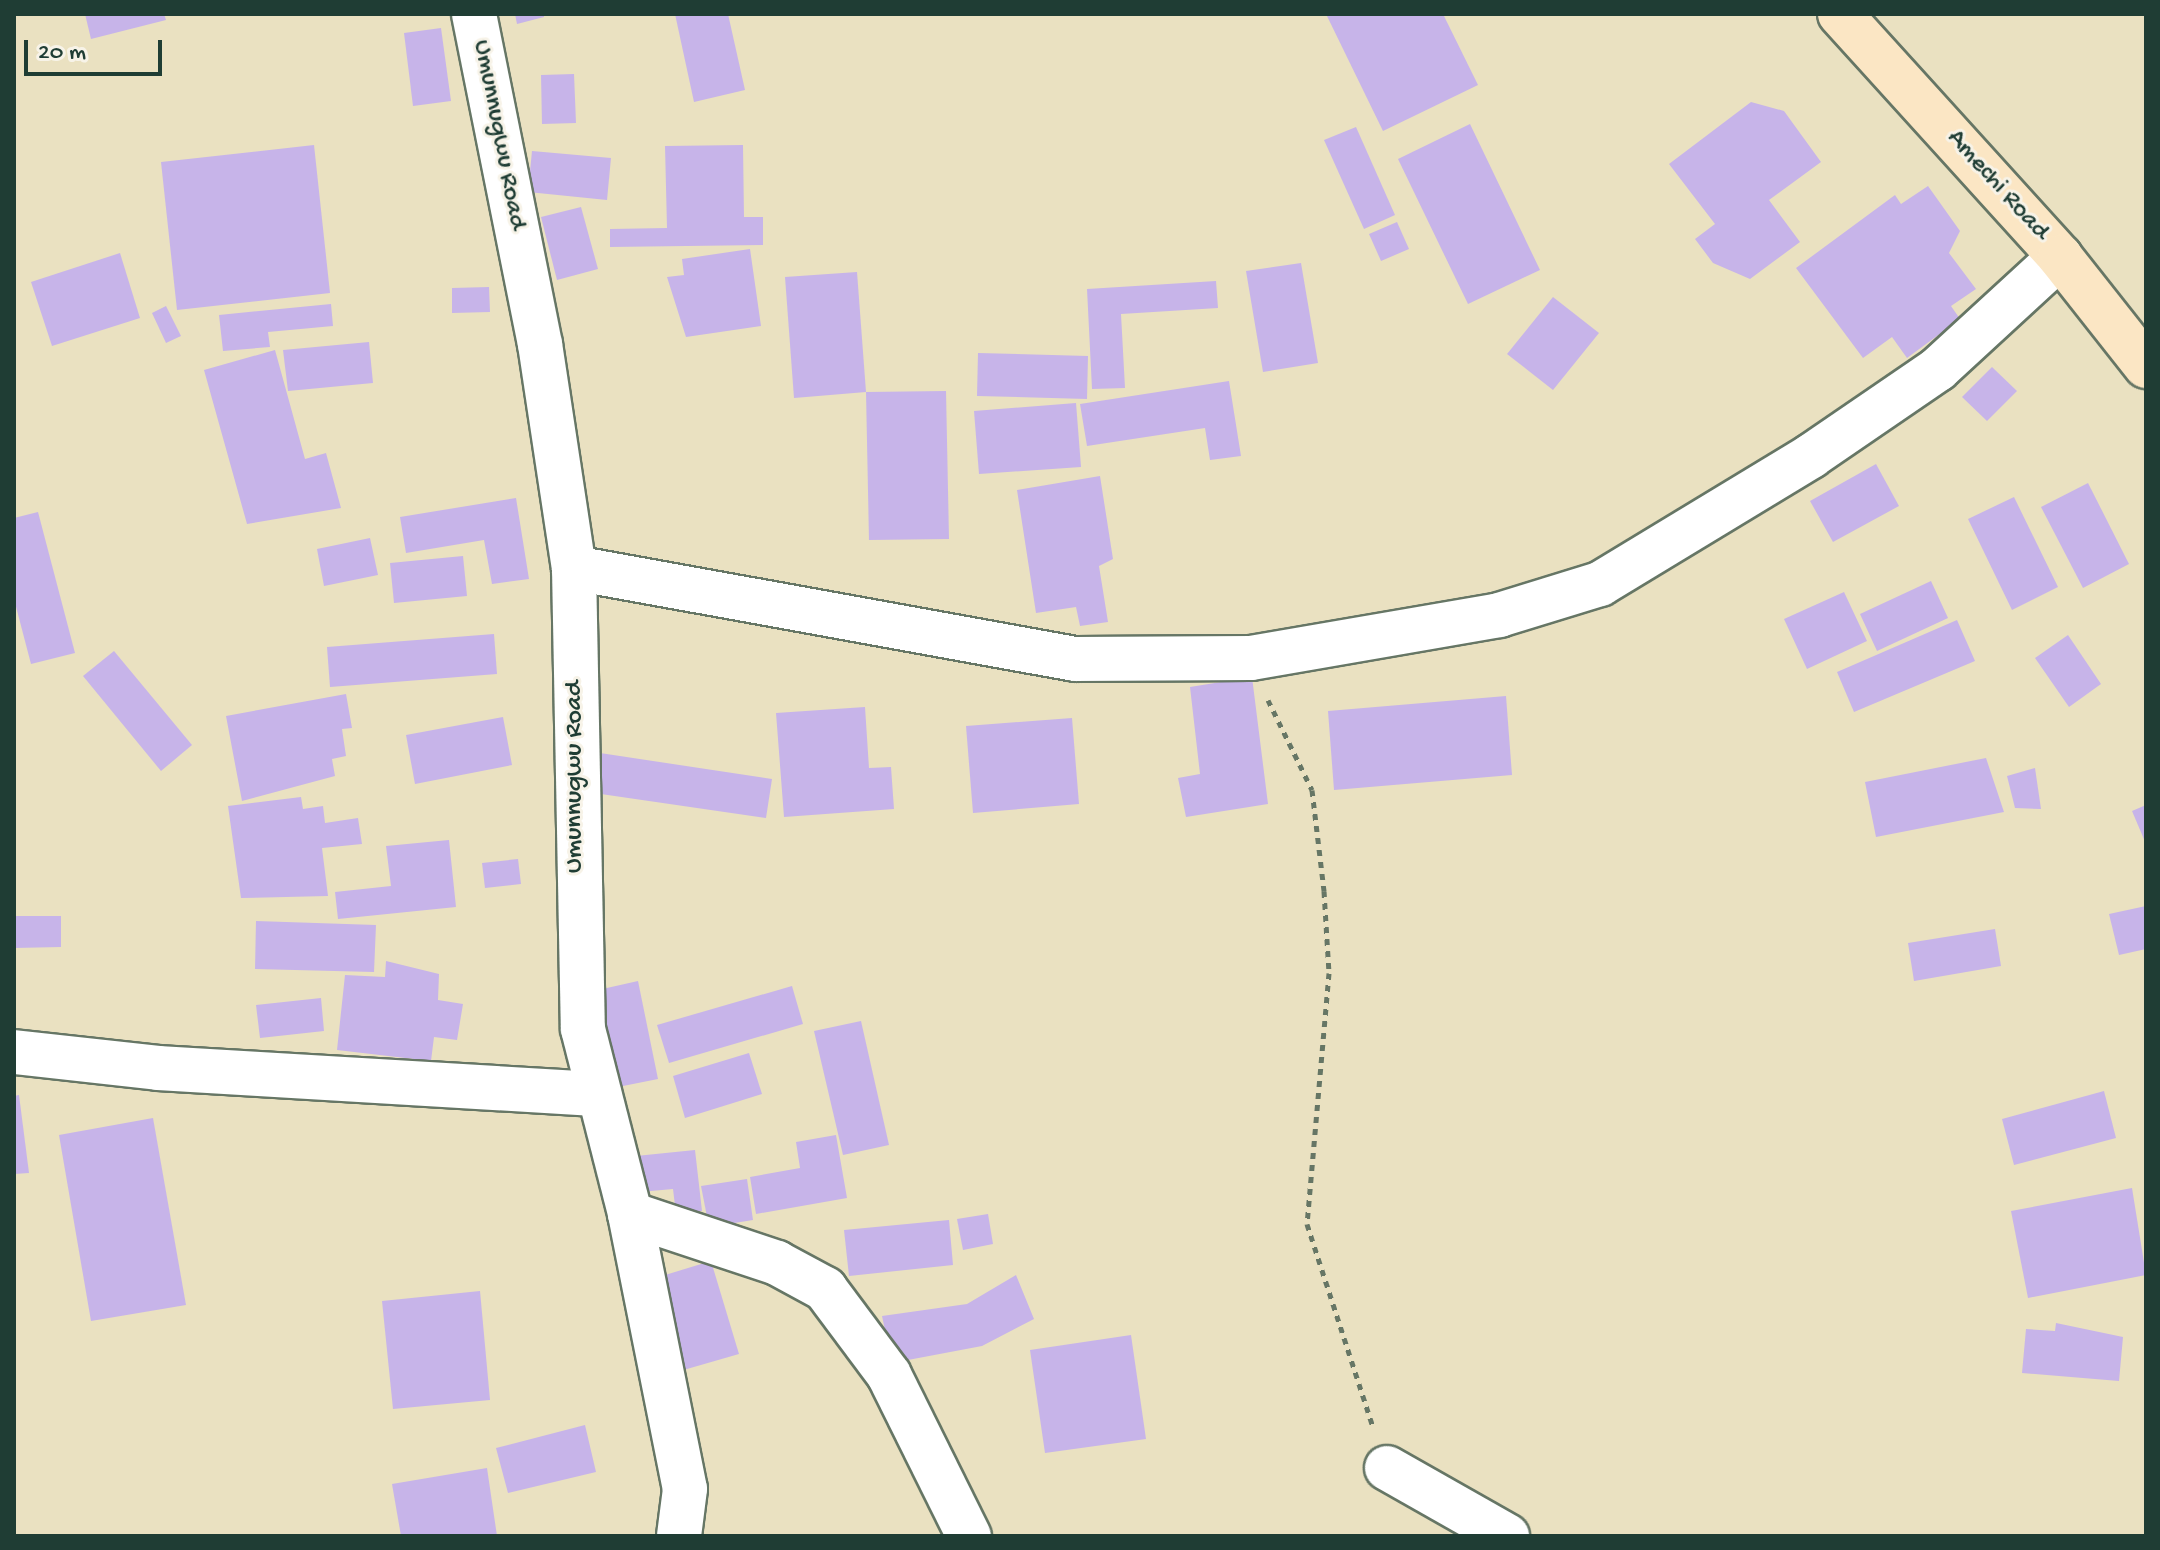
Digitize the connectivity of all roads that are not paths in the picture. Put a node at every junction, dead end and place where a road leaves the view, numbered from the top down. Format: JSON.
{"nodes":[{"id":1,"x":474,"y":14,"type":"edge"},
{"id":2,"x":1840,"y":14,"type":"edge"},
{"id":3,"x":2060,"y":257,"type":"junction"},
{"id":4,"x":2146,"y":366,"type":"edge"},
{"id":5,"x":574,"y":568,"type":"junction"},
{"id":6,"x":14,"y":1052,"type":"edge"},
{"id":7,"x":599,"y":1094,"type":"junction"},
{"id":8,"x":630,"y":1214,"type":"junction"},
{"id":9,"x":1387,"y":1468,"type":"road end"},
{"id":10,"x":679,"y":1536,"type":"edge"},
{"id":11,"x":969,"y":1536,"type":"edge"},
{"id":12,"x":1507,"y":1536,"type":"edge"}],
"edges":[{"from":1,"to":5,"type":"street","name":"Umunnugwu Road"},
{"from":2,"to":3,"type":"main road","name":"Amechi Road"},
{"from":3,"to":4,"type":"main road","name":"Amechi Road"},
{"from":3,"to":5,"type":"street"},
{"from":5,"to":7,"type":"street","name":"Umunnugwu Road"},
{"from":6,"to":7,"type":"street"},
{"from":7,"to":8,"type":"street","name":"Umunnugwu Road"},
{"from":8,"to":10,"type":"street","name":"Umunnugwu Road"},
{"from":8,"to":11,"type":"street"},
{"from":9,"to":12,"type":"street"}]}
